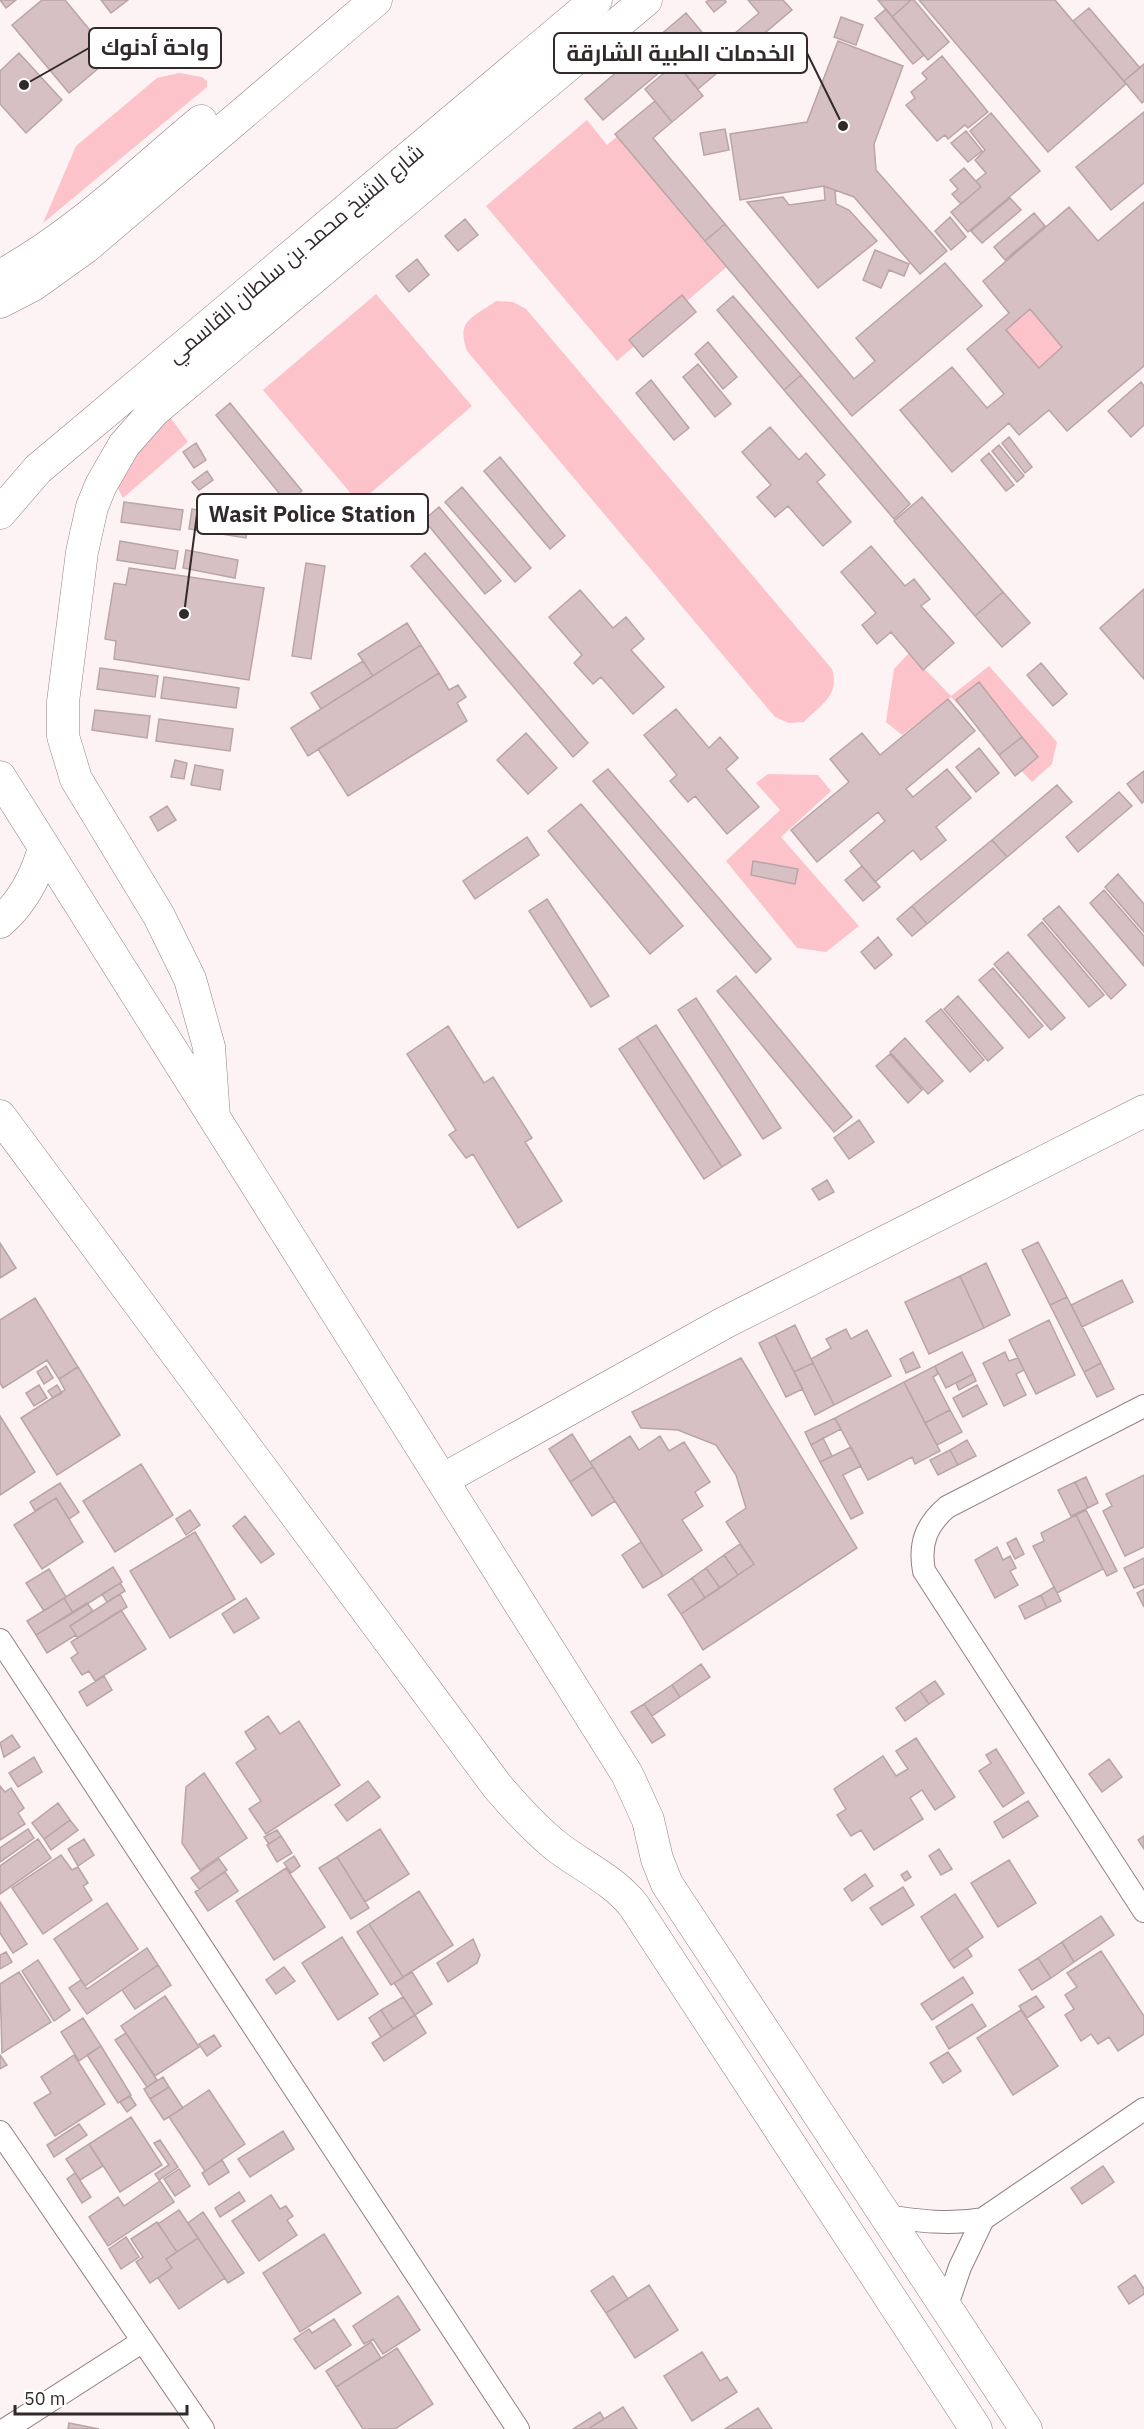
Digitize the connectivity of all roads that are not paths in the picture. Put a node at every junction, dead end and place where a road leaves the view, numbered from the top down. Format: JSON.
{"nodes":[{"id":1,"x":343,"y":0,"type":"edge"},
{"id":2,"x":376,"y":0,"type":"edge"},
{"id":3,"x":596,"y":0,"type":"edge"},
{"id":4,"x":646,"y":0,"type":"edge"},
{"id":5,"x":0,"y":276,"type":"edge"},
{"id":6,"x":0,"y":302,"type":"edge"},
{"id":7,"x":0,"y":513,"type":"edge"},
{"id":8,"x":0,"y":777,"type":"edge"},
{"id":9,"x":44,"y":848,"type":"junction"},
{"id":10,"x":0,"y":921,"type":"edge"},
{"id":11,"x":1144,"y":1111,"type":"edge"},
{"id":12,"x":0,"y":1116,"type":"edge"},
{"id":13,"x":214,"y":1118,"type":"junction"},
{"id":14,"x":1144,"y":1407,"type":"edge"},
{"id":15,"x":442,"y":1480,"type":"junction"},
{"id":16,"x":0,"y":1640,"type":"edge"},
{"id":17,"x":661,"y":1873,"type":"junction"},
{"id":18,"x":626,"y":1895,"type":"junction"},
{"id":19,"x":1144,"y":1911,"type":"edge"},
{"id":20,"x":1144,"y":2109,"type":"edge"},
{"id":21,"x":0,"y":2132,"type":"edge"},
{"id":22,"x":885,"y":2216,"type":"junction"},
{"id":23,"x":983,"y":2219,"type":"junction"},
{"id":24,"x":946,"y":2308,"type":"junction"},
{"id":25,"x":143,"y":2341,"type":"junction"},
{"id":26,"x":510,"y":2426,"type":"edge"},
{"id":27,"x":6,"y":2429,"type":"edge"},
{"id":28,"x":203,"y":2429,"type":"edge"},
{"id":29,"x":976,"y":2429,"type":"edge"},
{"id":30,"x":1026,"y":2429,"type":"edge"}],
"edges":[{"from":1,"to":5,"type":"main road"},
{"from":2,"to":6,"type":"main road"},
{"from":3,"to":7,"type":"main road","name":"شارع الشيخ محمد بن سلطان القاسمي"},
{"from":4,"to":13,"type":"main road"},
{"from":8,"to":9,"type":"main road"},
{"from":9,"to":10,"type":"main road"},
{"from":9,"to":13,"type":"main road"},
{"from":11,"to":15,"type":"main road"},
{"from":12,"to":18,"type":"main road"},
{"from":13,"to":15,"type":"main road"},
{"from":14,"to":19,"type":"street"},
{"from":15,"to":17,"type":"main road"},
{"from":16,"to":26,"type":"street"},
{"from":17,"to":18,"type":"main road"},
{"from":17,"to":22,"type":"main road"},
{"from":18,"to":29,"type":"main road"},
{"from":20,"to":23,"type":"street"},
{"from":21,"to":25,"type":"street"},
{"from":22,"to":23,"type":"street"},
{"from":22,"to":24,"type":"main road"},
{"from":23,"to":24,"type":"street"},
{"from":24,"to":30,"type":"main road"},
{"from":25,"to":27,"type":"street"},
{"from":25,"to":28,"type":"street"}]}
